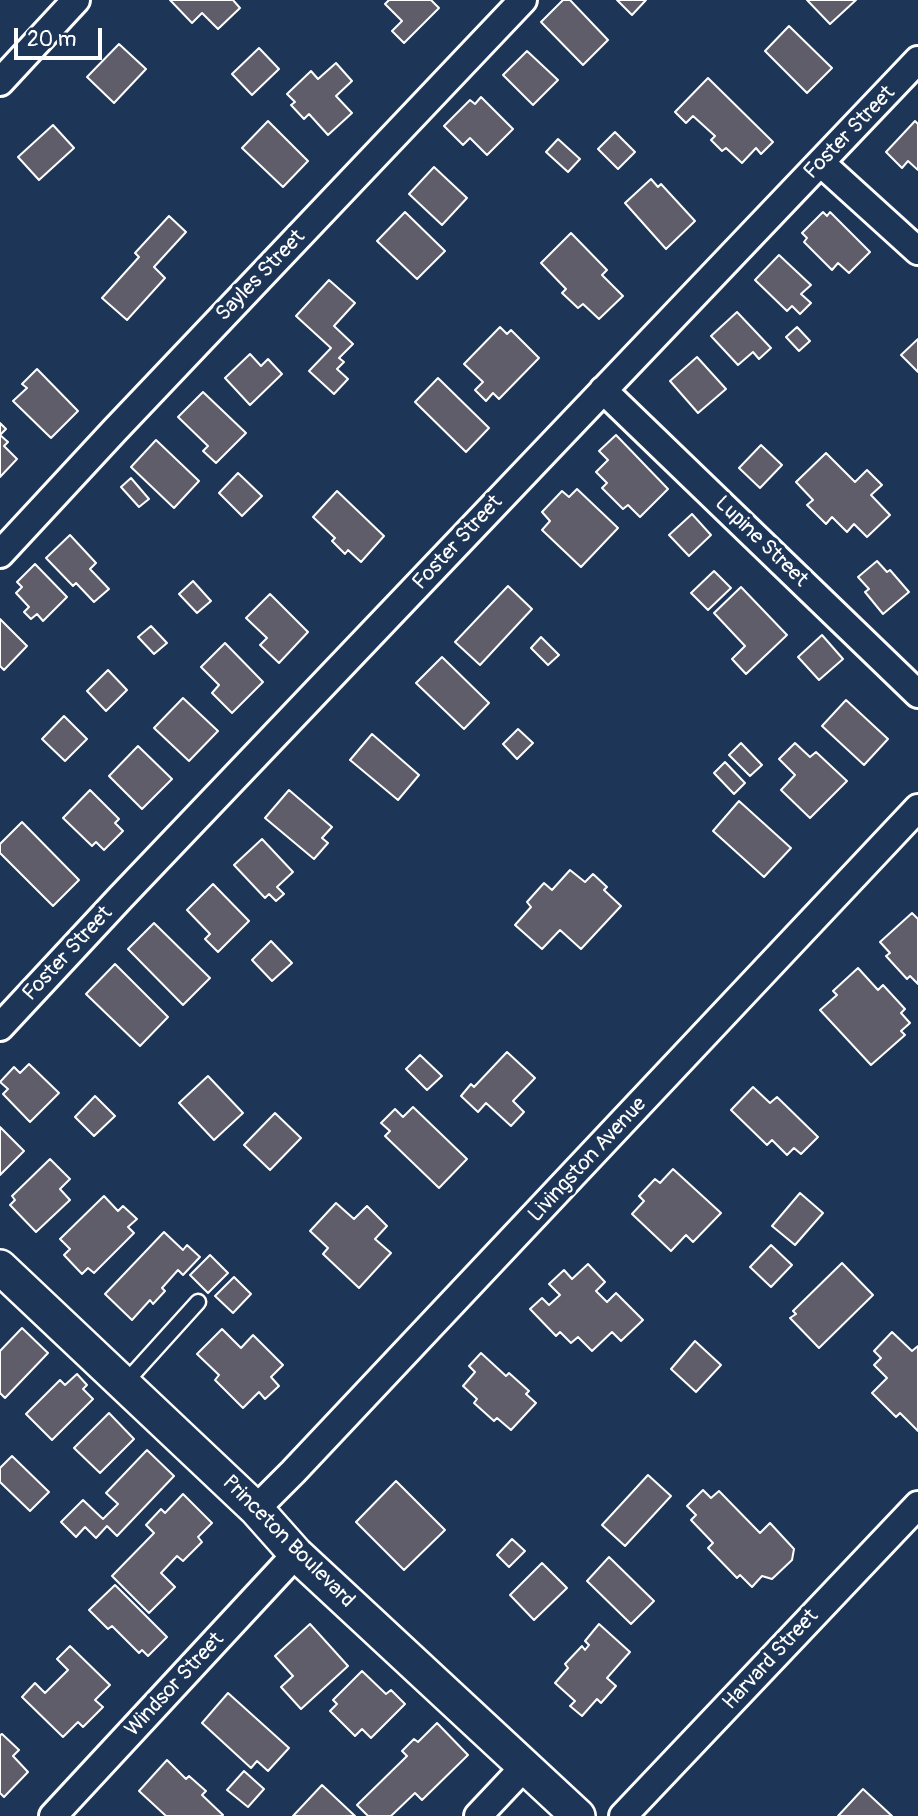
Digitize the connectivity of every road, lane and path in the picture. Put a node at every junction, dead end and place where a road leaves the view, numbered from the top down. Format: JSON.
{"nodes":[{"id":1,"x":76,"y":0,"type":"edge"},
{"id":2,"x":523,"y":0,"type":"edge"},
{"id":3,"x":918,"y":60,"type":"edge"},
{"id":4,"x":0,"y":82,"type":"edge"},
{"id":5,"x":821,"y":163,"type":"junction"},
{"id":6,"x":918,"y":251,"type":"edge"},
{"id":7,"x":603,"y":390,"type":"junction"},
{"id":8,"x":0,"y":554,"type":"edge"},
{"id":9,"x":918,"y":694,"type":"edge"},
{"id":10,"x":918,"y":808,"type":"edge"},
{"id":11,"x":0,"y":1027,"type":"edge"},
{"id":12,"x":0,"y":1267,"type":"edge"},
{"id":13,"x":198,"y":1302,"type":"dead end"},
{"id":14,"x":124,"y":1384,"type":"junction"},
{"id":15,"x":256,"y":1509,"type":"junction"},
{"id":16,"x":916,"y":1510,"type":"edge"},
{"id":17,"x":296,"y":1554,"type":"junction"},
{"id":18,"x":525,"y":1766,"type":"junction"},
{"id":19,"x":53,"y":1816,"type":"edge"},
{"id":20,"x":478,"y":1816,"type":"edge"},
{"id":21,"x":578,"y":1816,"type":"edge"},
{"id":22,"x":623,"y":1816,"type":"edge"}],
"edges":[{"from":1,"to":4,"type":"street"},
{"from":2,"to":8,"type":"street","name":"Sayles Street"},
{"from":3,"to":5,"type":"street","name":"Foster Street"},
{"from":5,"to":6,"type":"street"},
{"from":5,"to":7,"type":"street","name":"Foster Street"},
{"from":7,"to":9,"type":"street","name":"Lupine Street"},
{"from":7,"to":11,"type":"street","name":"Foster Street"},
{"from":10,"to":15,"type":"street","name":"Livingston Avenue"},
{"from":12,"to":14,"type":"street","name":"Princeton Boulevard"},
{"from":13,"to":14,"type":"lane"},
{"from":14,"to":15,"type":"street","name":"Princeton Boulevard"},
{"from":15,"to":17,"type":"street","name":"Princeton Boulevard"},
{"from":16,"to":22,"type":"street","name":"Harvard Street"},
{"from":17,"to":18,"type":"street","name":"Princeton Boulevard"},
{"from":17,"to":19,"type":"street","name":"Windsor Street"},
{"from":18,"to":20,"type":"street"},
{"from":18,"to":21,"type":"street","name":"Princeton Boulevard"}]}
